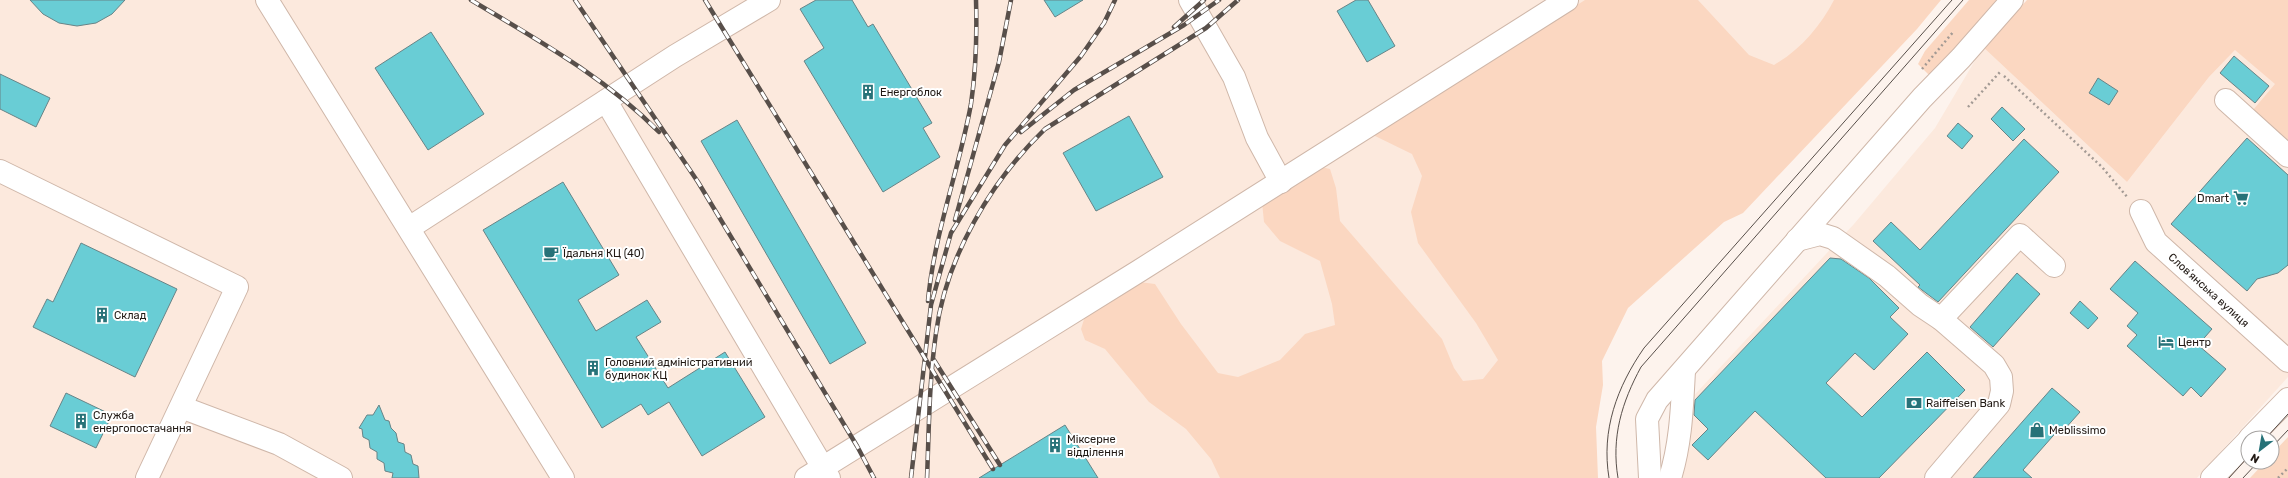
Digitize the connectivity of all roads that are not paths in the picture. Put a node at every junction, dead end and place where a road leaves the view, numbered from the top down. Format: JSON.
{"nodes":[{"id":1,"x":267,"y":0,"type":"edge"},
{"id":2,"x":769,"y":0,"type":"edge"},
{"id":3,"x":1190,"y":0,"type":"edge"},
{"id":4,"x":1567,"y":0,"type":"edge"},
{"id":5,"x":2012,"y":0,"type":"edge"},
{"id":6,"x":2226,"y":100,"type":"dead end"},
{"id":7,"x":606,"y":101,"type":"junction"},
{"id":8,"x":2288,"y":156,"type":"edge"},
{"id":9,"x":0,"y":171,"type":"edge"},
{"id":10,"x":1281,"y":182,"type":"junction"},
{"id":11,"x":2141,"y":211,"type":"road end"},
{"id":12,"x":409,"y":228,"type":"junction"},
{"id":13,"x":1797,"y":240,"type":"junction"},
{"id":14,"x":2054,"y":266,"type":"dead end"},
{"id":15,"x":1941,"y":319,"type":"junction"},
{"id":16,"x":2288,"y":361,"type":"edge"},
{"id":17,"x":1684,"y":370,"type":"junction"},
{"id":18,"x":2288,"y":399,"type":"edge"},
{"id":19,"x":181,"y":407,"type":"junction"},
{"id":20,"x":2258,"y":430,"type":"edge"},
{"id":21,"x":2240,"y":448,"type":"edge"},
{"id":22,"x":819,"y":475,"type":"edge"},
{"id":23,"x":147,"y":478,"type":"edge"},
{"id":24,"x":341,"y":478,"type":"edge"},
{"id":25,"x":563,"y":478,"type":"edge"},
{"id":26,"x":1650,"y":478,"type":"edge"},
{"id":27,"x":1670,"y":478,"type":"edge"},
{"id":28,"x":1936,"y":478,"type":"edge"},
{"id":29,"x":2212,"y":478,"type":"edge"}],
"edges":[{"from":1,"to":12,"type":"street"},
{"from":2,"to":7,"type":"street"},
{"from":3,"to":10,"type":"street"},
{"from":4,"to":10,"type":"street"},
{"from":5,"to":13,"type":"street"},
{"from":6,"to":8,"type":"street"},
{"from":7,"to":12,"type":"street"},
{"from":7,"to":22,"type":"street"},
{"from":9,"to":19,"type":"street"},
{"from":10,"to":22,"type":"street"},
{"from":11,"to":16,"type":"street","name":"Словʼянська вулиця"},
{"from":12,"to":25,"type":"street"},
{"from":13,"to":15,"type":"street"},
{"from":13,"to":17,"type":"street"},
{"from":14,"to":15,"type":"street"},
{"from":15,"to":28,"type":"street"},
{"from":17,"to":26,"type":"street"},
{"from":17,"to":27,"type":"street"},
{"from":18,"to":20,"type":"street"},
{"from":19,"to":23,"type":"street"},
{"from":19,"to":24,"type":"street"},
{"from":21,"to":29,"type":"street"}]}
